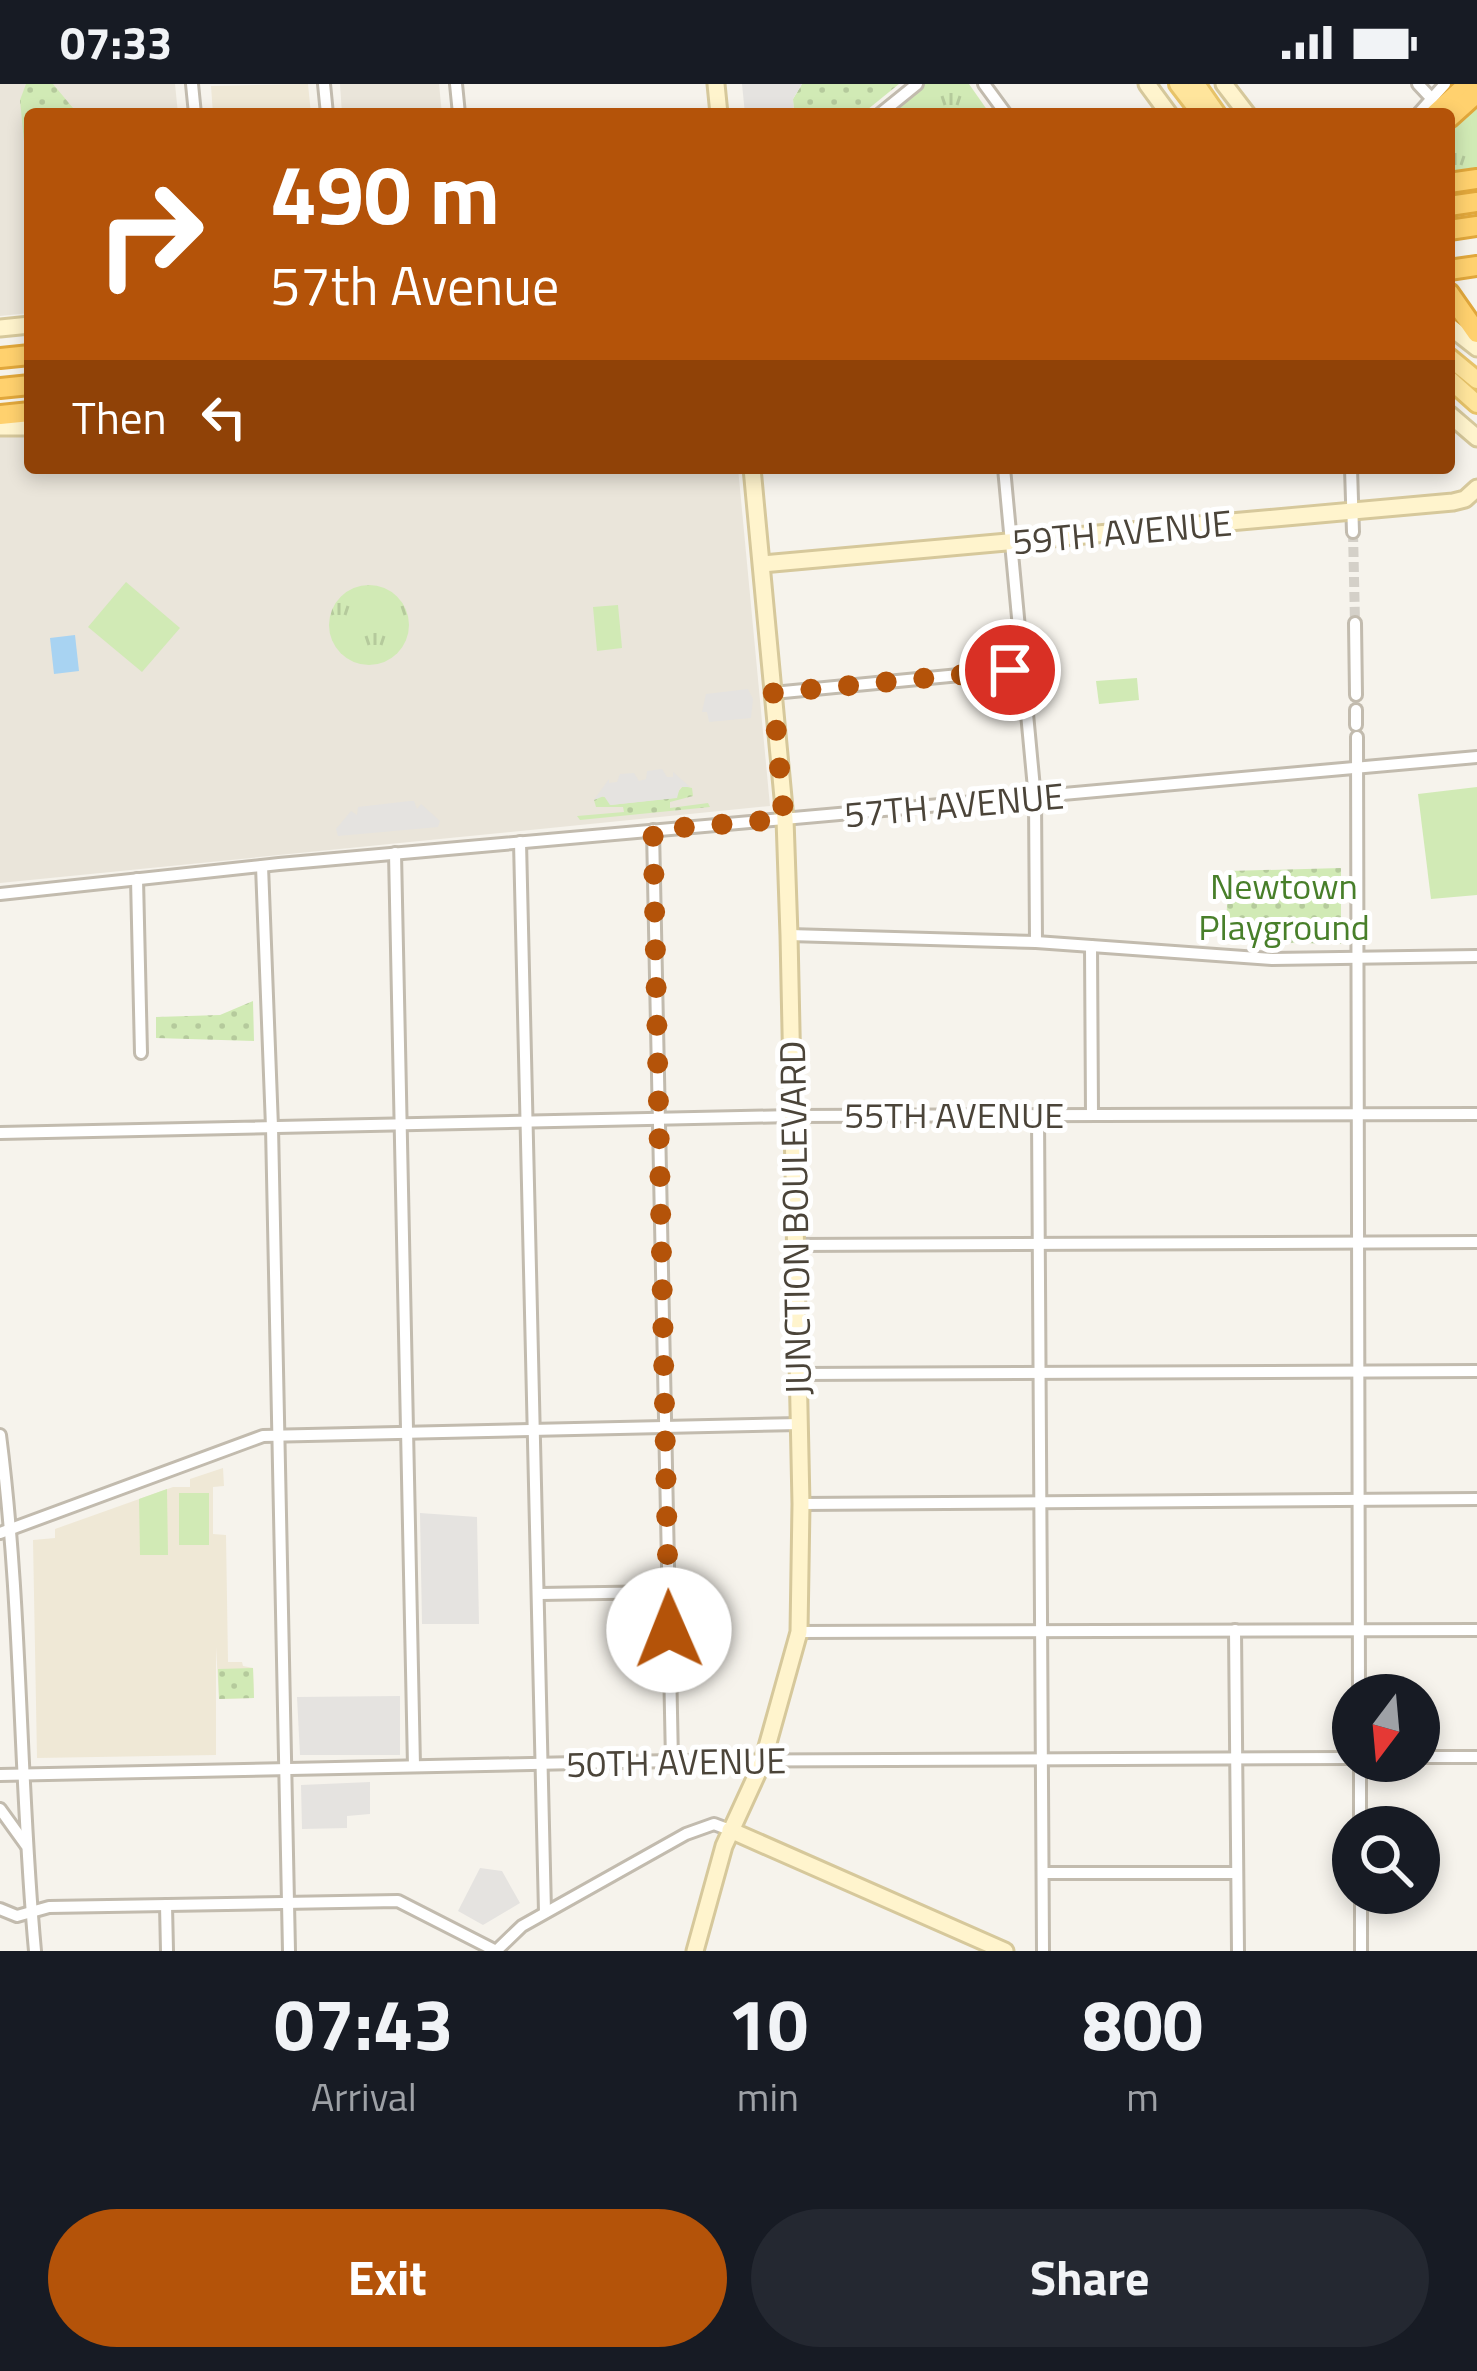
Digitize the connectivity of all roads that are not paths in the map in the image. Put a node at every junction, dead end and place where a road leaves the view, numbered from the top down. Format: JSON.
{"nodes":[{"id":1,"x":917,"y":84,"type":"edge"},
{"id":2,"x":1178,"y":84,"type":"edge"},
{"id":3,"x":1224,"y":84,"type":"edge"},
{"id":4,"x":1418,"y":84,"type":"edge"},
{"id":5,"x":1445,"y":84,"type":"edge"},
{"id":6,"x":1468,"y":84,"type":"edge"},
{"id":7,"x":1433,"y":106,"type":"edge"},
{"id":8,"x":887,"y":108,"type":"edge"},
{"id":9,"x":1196,"y":108,"type":"edge"},
{"id":10,"x":1242,"y":108,"type":"edge"},
{"id":11,"x":1455,"y":302,"type":"edge"},
{"id":12,"x":1477,"y":333,"type":"edge"},
{"id":13,"x":753,"y":474,"type":"edge"},
{"id":14,"x":1004,"y":474,"type":"edge"},
{"id":15,"x":1351,"y":474,"type":"edge"},
{"id":16,"x":1477,"y":488,"type":"edge"},
{"id":17,"x":1352,"y":511,"type":"junction"},
{"id":18,"x":1353,"y":532,"type":"tunnel mouth"},
{"id":19,"x":1010,"y":542,"type":"junction"},
{"id":20,"x":762,"y":564,"type":"junction"},
{"id":21,"x":1354,"y":623,"type":"tunnel mouth"},
{"id":22,"x":1022,"y":670,"type":"junction"},
{"id":23,"x":773,"y":693,"type":"junction"},
{"id":24,"x":1356,"y":695,"type":"dead end"},
{"id":25,"x":1356,"y":710,"type":"dead end"},
{"id":26,"x":1477,"y":757,"type":"edge"},
{"id":27,"x":1358,"y":768,"type":"junction"},
{"id":28,"x":1035,"y":799,"type":"junction"},
{"id":29,"x":784,"y":819,"type":"junction"},
{"id":30,"x":653,"y":830,"type":"junction"},
{"id":31,"x":520,"y":842,"type":"junction"},
{"id":32,"x":394,"y":854,"type":"junction"},
{"id":33,"x":262,"y":866,"type":"junction"},
{"id":34,"x":137,"y":879,"type":"junction"},
{"id":35,"x":0,"y":894,"type":"edge"},
{"id":36,"x":789,"y":934,"type":"junction"},
{"id":37,"x":1036,"y":942,"type":"junction"},
{"id":38,"x":1091,"y":946,"type":"junction"},
{"id":39,"x":1477,"y":956,"type":"edge"},
{"id":40,"x":1354,"y":960,"type":"junction"},
{"id":41,"x":141,"y":1053,"type":"dead end"},
{"id":42,"x":1038,"y":1114,"type":"junction"},
{"id":43,"x":1092,"y":1114,"type":"junction"},
{"id":44,"x":1477,"y":1114,"type":"edge"},
{"id":45,"x":1356,"y":1115,"type":"junction"},
{"id":46,"x":792,"y":1116,"type":"junction"},
{"id":47,"x":658,"y":1118,"type":"junction"},
{"id":48,"x":530,"y":1120,"type":"junction"},
{"id":49,"x":400,"y":1124,"type":"junction"},
{"id":50,"x":272,"y":1127,"type":"junction"},
{"id":51,"x":0,"y":1133,"type":"edge"},
{"id":52,"x":1477,"y":1242,"type":"edge"},
{"id":53,"x":1356,"y":1243,"type":"junction"},
{"id":54,"x":1039,"y":1244,"type":"junction"},
{"id":55,"x":796,"y":1245,"type":"junction"},
{"id":56,"x":1477,"y":1371,"type":"edge"},
{"id":57,"x":1039,"y":1372,"type":"junction"},
{"id":58,"x":1358,"y":1372,"type":"junction"},
{"id":59,"x":799,"y":1374,"type":"junction"},
{"id":60,"x":800,"y":1424,"type":"junction"},
{"id":61,"x":665,"y":1426,"type":"junction"},
{"id":62,"x":536,"y":1427,"type":"junction"},
{"id":63,"x":406,"y":1432,"type":"junction"},
{"id":64,"x":0,"y":1435,"type":"edge"},
{"id":65,"x":278,"y":1435,"type":"junction"},
{"id":66,"x":1477,"y":1499,"type":"edge"},
{"id":67,"x":1358,"y":1500,"type":"junction"},
{"id":68,"x":1040,"y":1502,"type":"junction"},
{"id":69,"x":801,"y":1504,"type":"junction"},
{"id":70,"x":6,"y":1530,"type":"edge"},
{"id":71,"x":668,"y":1592,"type":"junction"},
{"id":72,"x":540,"y":1594,"type":"junction"},
{"id":73,"x":1235,"y":1630,"type":"junction"},
{"id":74,"x":1477,"y":1630,"type":"edge"},
{"id":75,"x":1041,"y":1631,"type":"junction"},
{"id":76,"x":1358,"y":1631,"type":"junction"},
{"id":77,"x":800,"y":1632,"type":"junction"},
{"id":78,"x":1359,"y":1674,"type":"edge"},
{"id":79,"x":1477,"y":1756,"type":"edge"},
{"id":80,"x":1440,"y":1757,"type":"edge"},
{"id":81,"x":1042,"y":1759,"type":"junction"},
{"id":82,"x":1235,"y":1759,"type":"junction"},
{"id":83,"x":1332,"y":1760,"type":"edge"},
{"id":84,"x":672,"y":1761,"type":"junction"},
{"id":85,"x":763,"y":1761,"type":"junction"},
{"id":86,"x":542,"y":1764,"type":"junction"},
{"id":87,"x":414,"y":1766,"type":"junction"},
{"id":88,"x":285,"y":1769,"type":"junction"},
{"id":89,"x":0,"y":1774,"type":"edge"},
{"id":90,"x":21,"y":1775,"type":"junction"},
{"id":91,"x":0,"y":1809,"type":"edge"},
{"id":92,"x":730,"y":1830,"type":"junction"},
{"id":93,"x":27,"y":1846,"type":"junction"},
{"id":94,"x":1043,"y":1873,"type":"junction"},
{"id":95,"x":1236,"y":1873,"type":"junction"},
{"id":96,"x":288,"y":1903,"type":"junction"},
{"id":97,"x":166,"y":1905,"type":"junction"},
{"id":98,"x":0,"y":1909,"type":"edge"},
{"id":99,"x":32,"y":1911,"type":"junction"},
{"id":100,"x":545,"y":1912,"type":"junction"},
{"id":101,"x":1360,"y":1914,"type":"edge"},
{"id":102,"x":35,"y":1951,"type":"edge"},
{"id":103,"x":166,"y":1951,"type":"edge"},
{"id":104,"x":289,"y":1951,"type":"edge"},
{"id":105,"x":496,"y":1951,"type":"edge"},
{"id":106,"x":695,"y":1951,"type":"edge"},
{"id":107,"x":1005,"y":1951,"type":"edge"},
{"id":108,"x":1043,"y":1951,"type":"edge"},
{"id":109,"x":1238,"y":1951,"type":"edge"},
{"id":110,"x":1361,"y":1951,"type":"edge"}],
"edges":[{"from":1,"to":8,"type":"street"},
{"from":2,"to":9,"type":"main road"},
{"from":3,"to":10,"type":"main road"},
{"from":4,"to":7,"type":"street"},
{"from":5,"to":7,"type":"street"},
{"from":6,"to":7,"type":"highway"},
{"from":11,"to":12,"type":"highway"},
{"from":13,"to":20,"type":"main road","name":"JUNCTION BOULEVARD"},
{"from":14,"to":19,"type":"street"},
{"from":15,"to":17,"type":"street"},
{"from":16,"to":17,"type":"main road","name":"59TH AVENUE"},
{"from":17,"to":18,"type":"street"},
{"from":17,"to":19,"type":"main road","name":"59TH AVENUE"},
{"from":19,"to":20,"type":"main road","name":"59TH AVENUE"},
{"from":19,"to":22,"type":"street"},
{"from":20,"to":23,"type":"main road","name":"JUNCTION BOULEVARD"},
{"from":21,"to":24,"type":"street"},
{"from":22,"to":23,"type":"street"},
{"from":22,"to":28,"type":"street"},
{"from":23,"to":29,"type":"main road","name":"JUNCTION BOULEVARD"},
{"from":25,"to":27,"type":"street"},
{"from":26,"to":27,"type":"street","name":"57TH AVENUE"},
{"from":27,"to":28,"type":"street","name":"57TH AVENUE"},
{"from":27,"to":40,"type":"street"},
{"from":28,"to":29,"type":"street","name":"57TH AVENUE"},
{"from":28,"to":37,"type":"street"},
{"from":29,"to":30,"type":"street","name":"57TH AVENUE"},
{"from":29,"to":36,"type":"main road","name":"JUNCTION BOULEVARD"},
{"from":30,"to":31,"type":"street","name":"57TH AVENUE"},
{"from":30,"to":47,"type":"street"},
{"from":31,"to":32,"type":"street","name":"57TH AVENUE"},
{"from":31,"to":48,"type":"street"},
{"from":32,"to":33,"type":"street","name":"57TH AVENUE"},
{"from":32,"to":49,"type":"street"},
{"from":33,"to":34,"type":"street","name":"57TH AVENUE"},
{"from":33,"to":50,"type":"street"},
{"from":34,"to":35,"type":"street","name":"57TH AVENUE"},
{"from":34,"to":41,"type":"street"},
{"from":36,"to":37,"type":"street"},
{"from":36,"to":46,"type":"main road","name":"JUNCTION BOULEVARD"},
{"from":37,"to":38,"type":"street"},
{"from":38,"to":40,"type":"street"},
{"from":38,"to":43,"type":"street"},
{"from":39,"to":40,"type":"street"},
{"from":40,"to":45,"type":"street"},
{"from":42,"to":43,"type":"street","name":"55TH AVENUE"},
{"from":42,"to":46,"type":"street","name":"55TH AVENUE"},
{"from":42,"to":54,"type":"street"},
{"from":43,"to":45,"type":"street","name":"55TH AVENUE"},
{"from":44,"to":45,"type":"street","name":"55TH AVENUE"},
{"from":45,"to":53,"type":"street"},
{"from":46,"to":47,"type":"street","name":"55TH AVENUE"},
{"from":46,"to":55,"type":"main road","name":"JUNCTION BOULEVARD"},
{"from":47,"to":48,"type":"street","name":"55TH AVENUE"},
{"from":47,"to":61,"type":"street"},
{"from":48,"to":49,"type":"street","name":"55TH AVENUE"},
{"from":48,"to":62,"type":"street"},
{"from":49,"to":50,"type":"street","name":"55TH AVENUE"},
{"from":49,"to":63,"type":"street"},
{"from":50,"to":51,"type":"street","name":"55TH AVENUE"},
{"from":50,"to":65,"type":"street"},
{"from":52,"to":53,"type":"street"},
{"from":53,"to":54,"type":"street"},
{"from":53,"to":58,"type":"street"},
{"from":54,"to":55,"type":"street"},
{"from":54,"to":57,"type":"street"},
{"from":55,"to":59,"type":"main road","name":"JUNCTION BOULEVARD"},
{"from":56,"to":58,"type":"street"},
{"from":57,"to":58,"type":"street"},
{"from":57,"to":59,"type":"street"},
{"from":57,"to":68,"type":"street"},
{"from":58,"to":67,"type":"street"},
{"from":59,"to":60,"type":"main road","name":"JUNCTION BOULEVARD"},
{"from":60,"to":61,"type":"street"},
{"from":60,"to":69,"type":"main road","name":"JUNCTION BOULEVARD"},
{"from":61,"to":62,"type":"street"},
{"from":61,"to":71,"type":"street"},
{"from":62,"to":63,"type":"street"},
{"from":62,"to":72,"type":"street"},
{"from":63,"to":65,"type":"street"},
{"from":63,"to":87,"type":"street"},
{"from":64,"to":70,"type":"street"},
{"from":65,"to":70,"type":"street"},
{"from":65,"to":88,"type":"street"},
{"from":66,"to":67,"type":"street"},
{"from":67,"to":68,"type":"street"},
{"from":67,"to":76,"type":"street"},
{"from":68,"to":69,"type":"street"},
{"from":68,"to":75,"type":"street"},
{"from":69,"to":77,"type":"main road","name":"JUNCTION BOULEVARD"},
{"from":70,"to":90,"type":"street"},
{"from":71,"to":72,"type":"street"},
{"from":71,"to":84,"type":"street"},
{"from":72,"to":86,"type":"street"},
{"from":73,"to":75,"type":"street"},
{"from":73,"to":76,"type":"street"},
{"from":73,"to":82,"type":"street"},
{"from":74,"to":76,"type":"street"},
{"from":75,"to":77,"type":"street"},
{"from":75,"to":81,"type":"street"},
{"from":76,"to":78,"type":"street"},
{"from":77,"to":85,"type":"main road","name":"JUNCTION BOULEVARD"},
{"from":79,"to":80,"type":"street"},
{"from":81,"to":82,"type":"street","name":"50TH AVENUE"},
{"from":81,"to":85,"type":"street","name":"50TH AVENUE"},
{"from":81,"to":94,"type":"street"},
{"from":82,"to":83,"type":"street","name":"50TH AVENUE"},
{"from":82,"to":95,"type":"street"},
{"from":84,"to":85,"type":"street","name":"50TH AVENUE"},
{"from":84,"to":86,"type":"street","name":"50TH AVENUE"},
{"from":85,"to":92,"type":"main road","name":"JUNCTION BOULEVARD"},
{"from":86,"to":87,"type":"street","name":"50TH AVENUE"},
{"from":86,"to":100,"type":"street"},
{"from":87,"to":88,"type":"street","name":"50TH AVENUE"},
{"from":88,"to":90,"type":"street","name":"50TH AVENUE"},
{"from":88,"to":96,"type":"street"},
{"from":89,"to":90,"type":"street","name":"50TH AVENUE"},
{"from":90,"to":93,"type":"street"},
{"from":91,"to":93,"type":"street"},
{"from":92,"to":100,"type":"street"},
{"from":92,"to":106,"type":"main road","name":"JUNCTION BOULEVARD"},
{"from":92,"to":107,"type":"main road"},
{"from":93,"to":99,"type":"street"},
{"from":94,"to":95,"type":"street"},
{"from":94,"to":108,"type":"street"},
{"from":95,"to":109,"type":"street"},
{"from":96,"to":97,"type":"street"},
{"from":96,"to":104,"type":"street"},
{"from":96,"to":105,"type":"street"},
{"from":97,"to":99,"type":"street"},
{"from":97,"to":103,"type":"street"},
{"from":98,"to":99,"type":"street"},
{"from":99,"to":102,"type":"street"},
{"from":100,"to":105,"type":"street"},
{"from":101,"to":110,"type":"street"}]}
